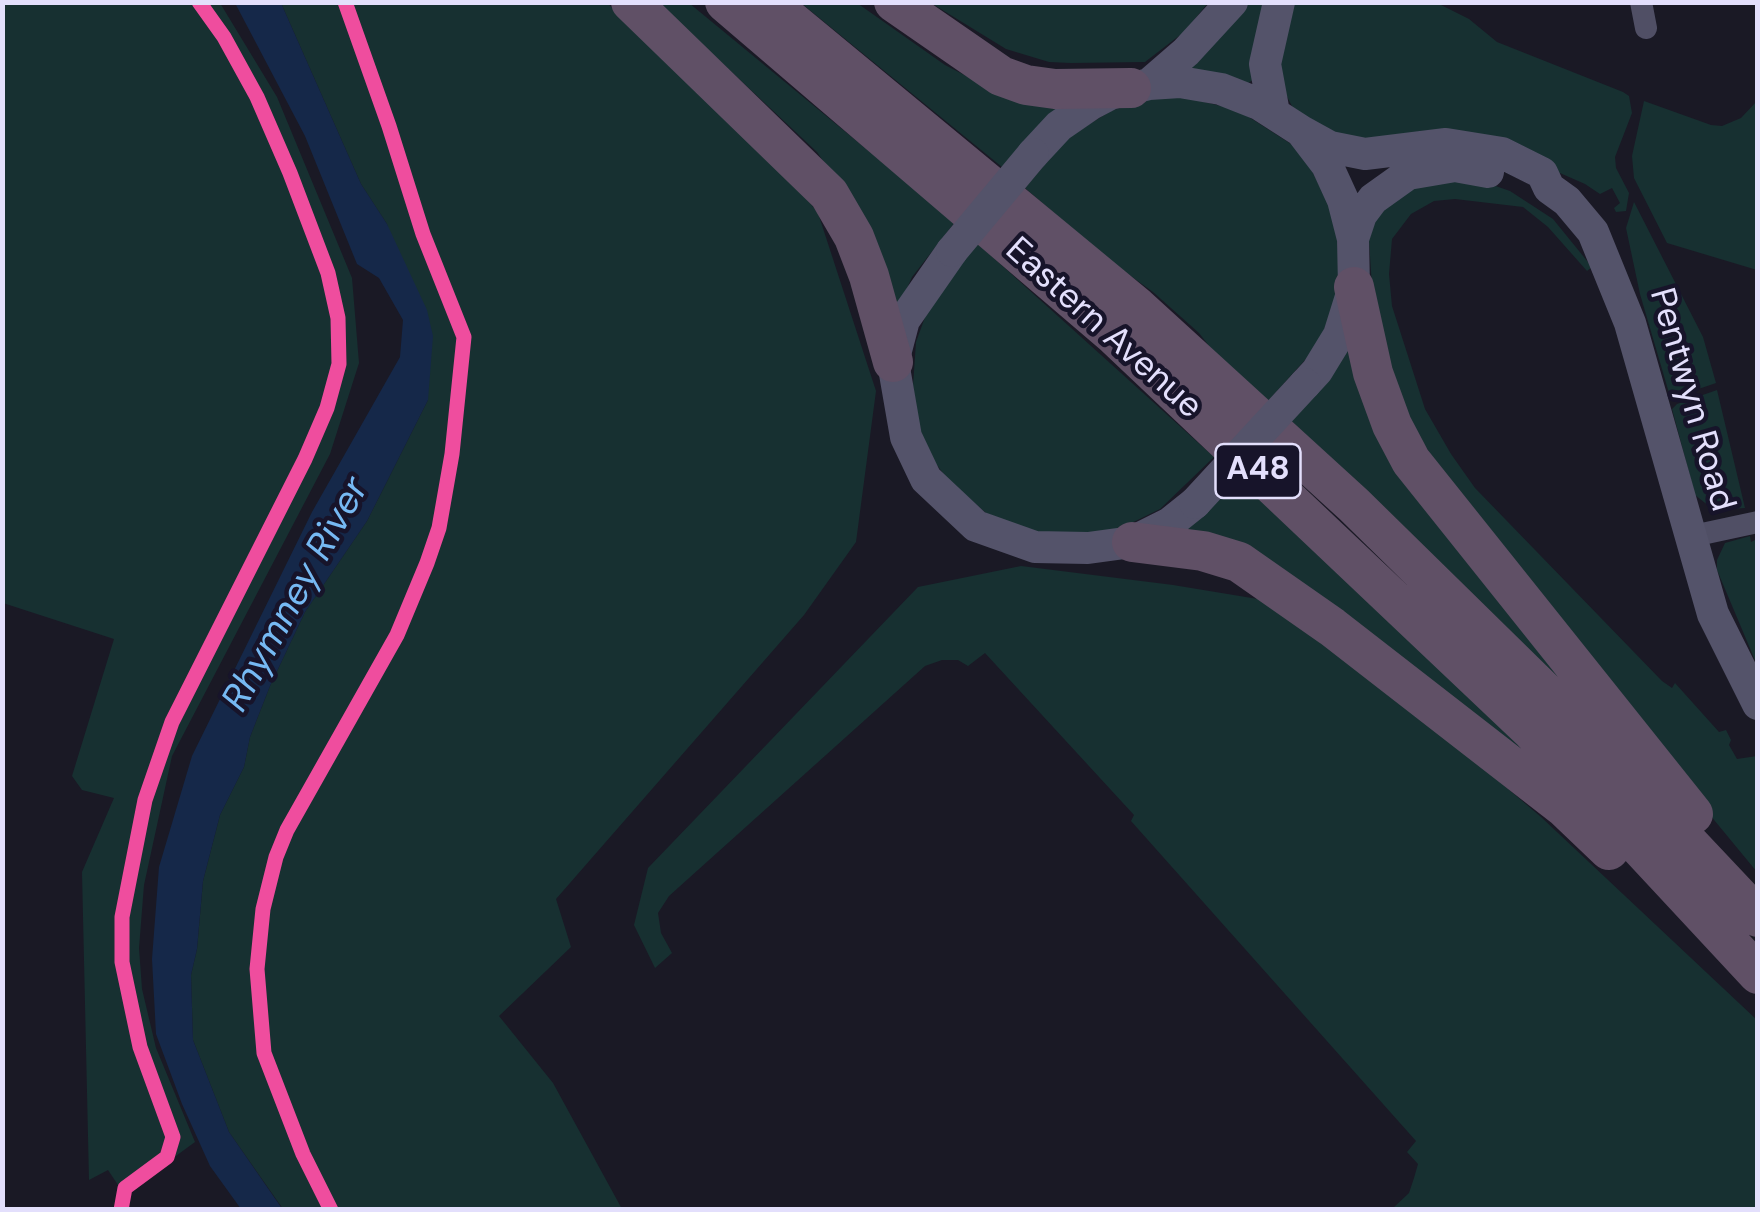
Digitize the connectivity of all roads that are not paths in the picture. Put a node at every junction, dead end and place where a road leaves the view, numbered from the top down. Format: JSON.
{"nodes":[{"id":1,"x":631,"y":2,"type":"edge"},
{"id":2,"x":726,"y":2,"type":"edge"},
{"id":3,"x":768,"y":2,"type":"edge"},
{"id":4,"x":894,"y":2,"type":"edge"},
{"id":5,"x":1232,"y":2,"type":"edge"},
{"id":6,"x":1279,"y":2,"type":"edge"},
{"id":7,"x":1642,"y":2,"type":"edge"},
{"id":8,"x":1646,"y":28,"type":"dead end"},
{"id":9,"x":1140,"y":86,"type":"junction"},
{"id":10,"x":1287,"y":122,"type":"junction"},
{"id":11,"x":1548,"y":188,"type":"junction"},
{"id":12,"x":1354,"y":239,"type":"junction"},
{"id":13,"x":1354,"y":287,"type":"junction"},
{"id":14,"x":893,"y":362,"type":"junction"},
{"id":15,"x":1758,"y":522,"type":"edge"},
{"id":16,"x":1688,"y":537,"type":"junction"},
{"id":17,"x":1132,"y":542,"type":"junction"},
{"id":18,"x":1758,"y":704,"type":"edge"},
{"id":19,"x":1758,"y":906,"type":"edge"},
{"id":20,"x":1758,"y":917,"type":"edge"},
{"id":21,"x":1749,"y":965,"type":"edge"}],
"edges":[{"from":1,"to":14,"type":"highway"},
{"from":2,"to":21,"type":"highway","name":"Eastern Avenue","number":"A48"},
{"from":3,"to":20,"type":"highway","name":"Eastern Avenue","number":"A48"},
{"from":4,"to":9,"type":"highway"},
{"from":5,"to":9,"type":"street"},
{"from":6,"to":10,"type":"street"},
{"from":7,"to":8,"type":"street"},
{"from":9,"to":10,"type":"street","name":"Pentwyn Road"},
{"from":9,"to":14,"type":"street","bridge":true},
{"from":10,"to":11,"type":"street","name":"Pentwyn Road"},
{"from":10,"to":12,"type":"street"},
{"from":11,"to":12,"type":"street","name":"Pentwyn Road"},
{"from":11,"to":16,"type":"street","name":"Pentwyn Road"},
{"from":12,"to":13,"type":"street"},
{"from":13,"to":17,"type":"street","bridge":true},
{"from":13,"to":19,"type":"highway"},
{"from":14,"to":17,"type":"street"},
{"from":15,"to":16,"type":"street"},
{"from":16,"to":18,"type":"street","name":"Pentwyn Road"},
{"from":17,"to":21,"type":"highway"}]}
